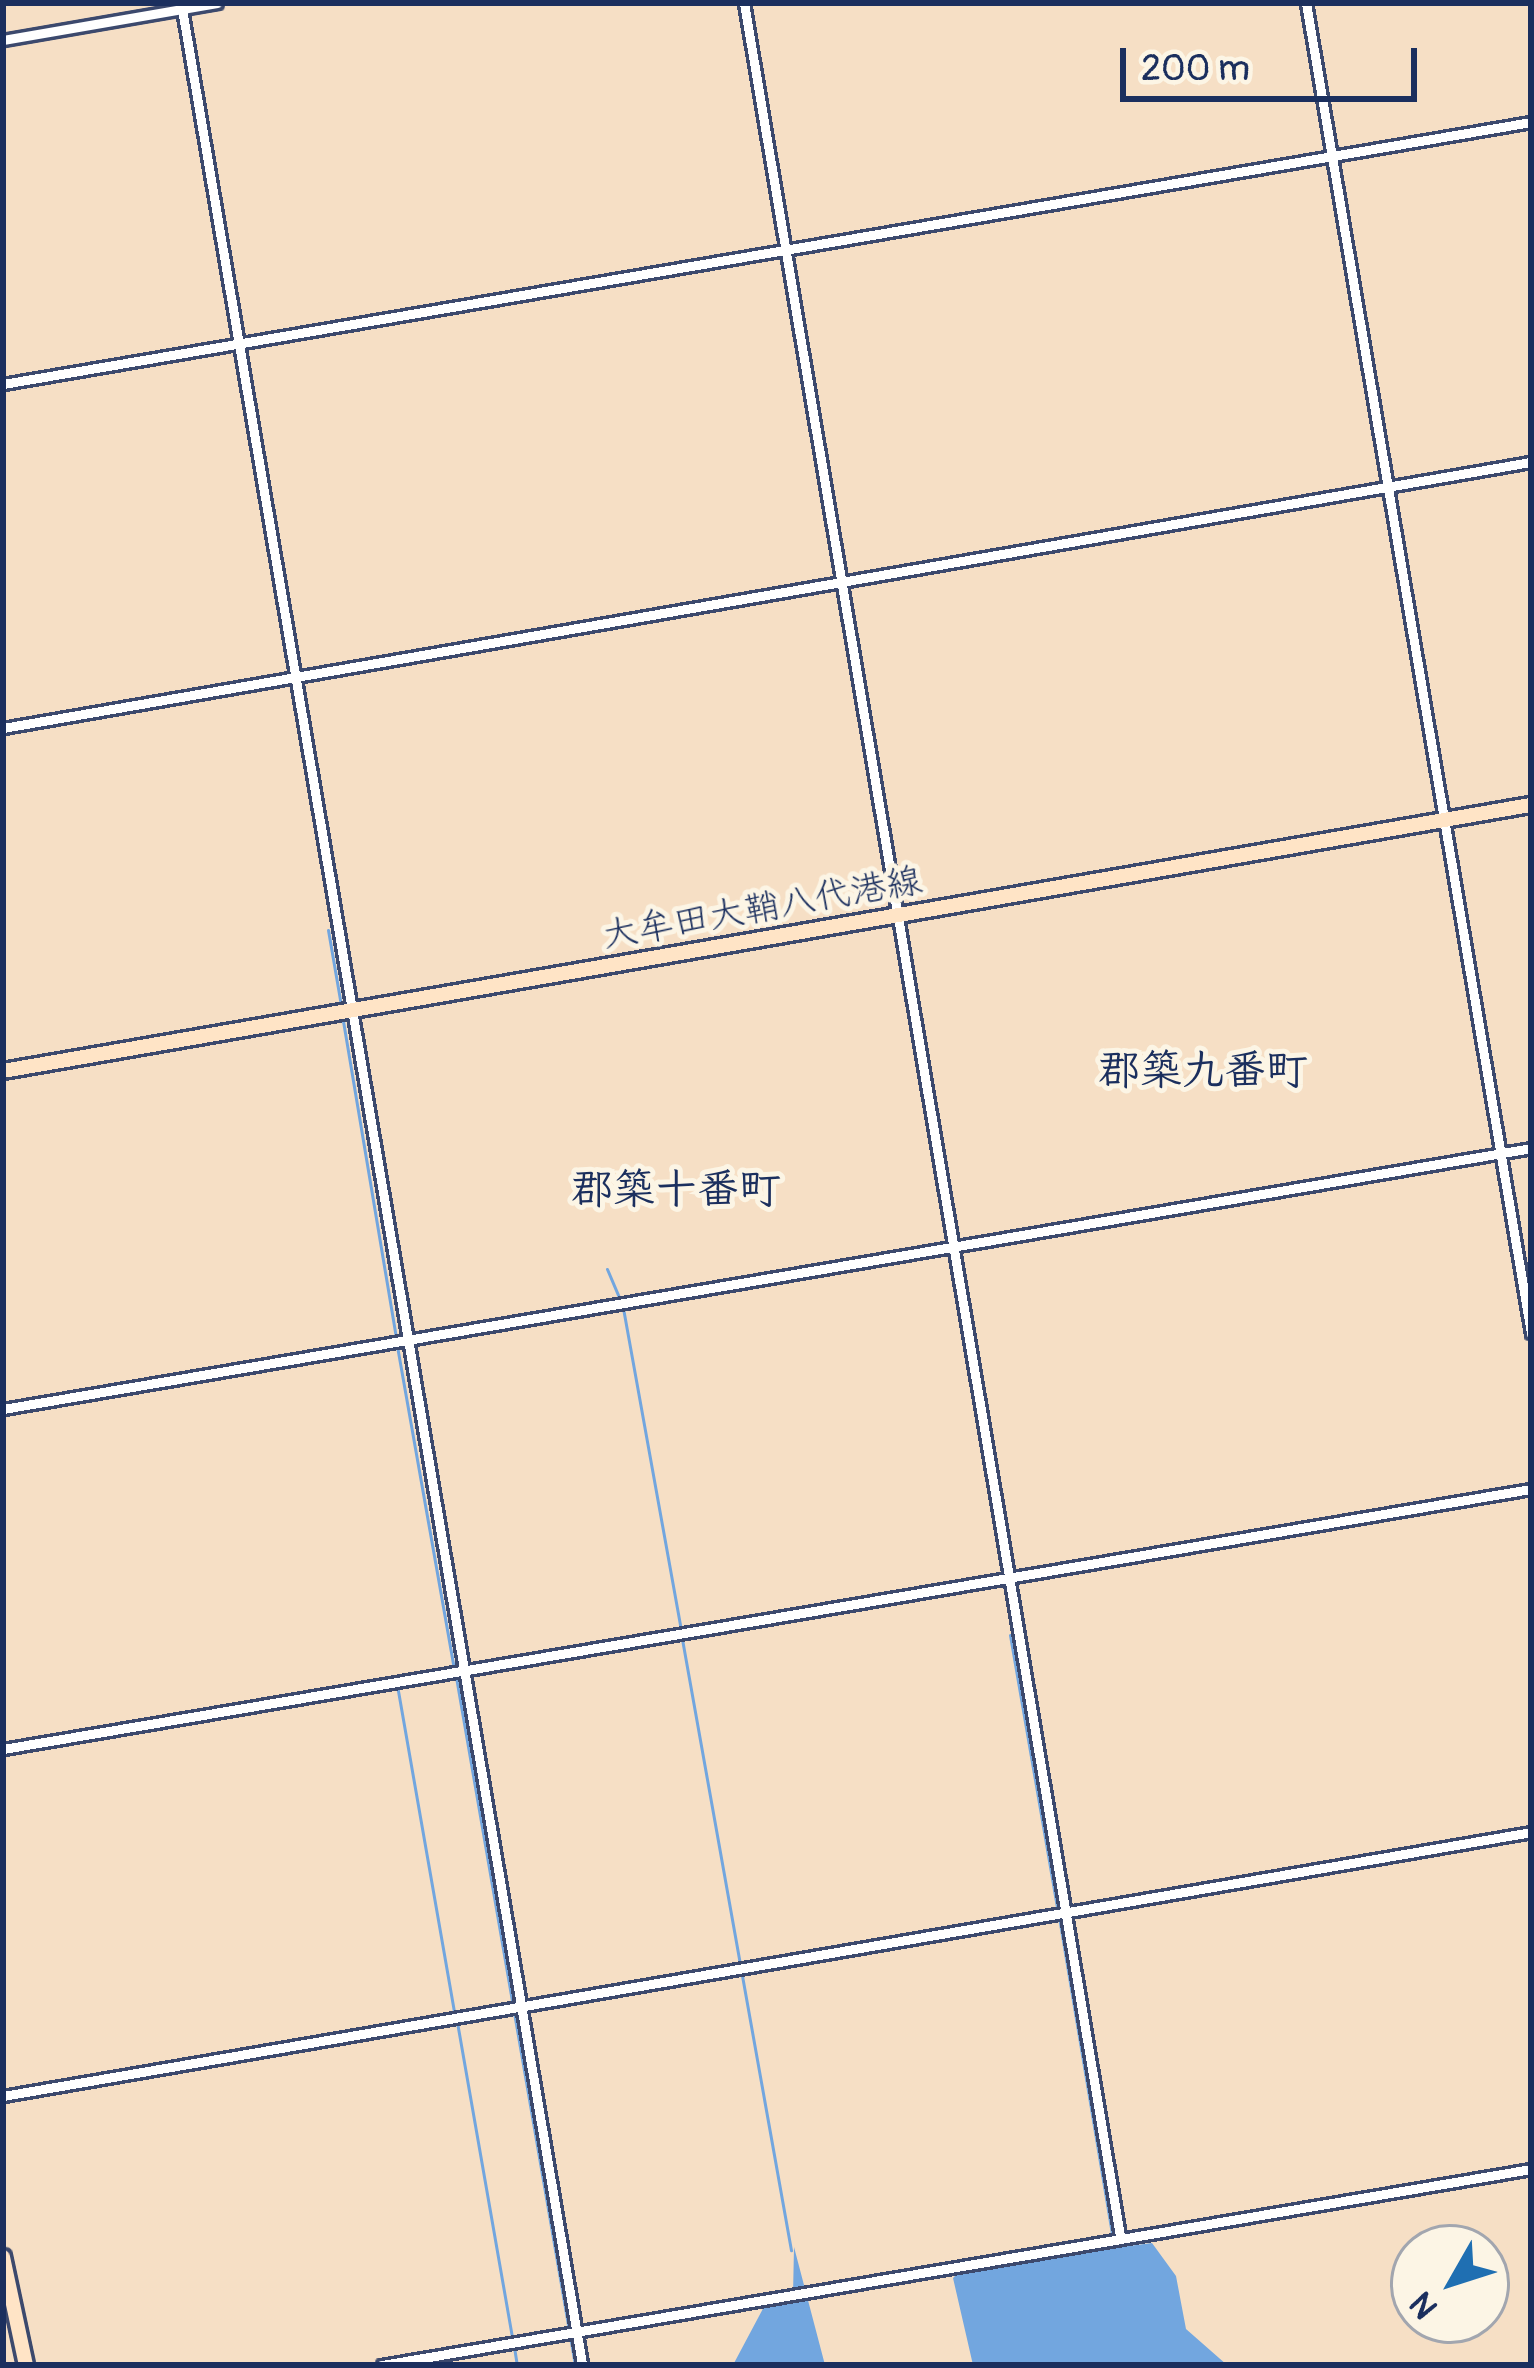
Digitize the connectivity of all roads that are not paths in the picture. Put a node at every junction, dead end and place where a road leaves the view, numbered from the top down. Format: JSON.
{"nodes":[{"id":1,"x":217,"y":3,"type":"edge"},
{"id":2,"x":744,"y":3,"type":"edge"},
{"id":3,"x":1306,"y":3,"type":"edge"},
{"id":4,"x":181,"y":6,"type":"edge"},
{"id":5,"x":3,"y":40,"type":"edge"},
{"id":6,"x":1531,"y":122,"type":"edge"},
{"id":7,"x":1333,"y":158,"type":"junction"},
{"id":8,"x":787,"y":250,"type":"junction"},
{"id":9,"x":240,"y":343,"type":"junction"},
{"id":10,"x":3,"y":384,"type":"edge"},
{"id":11,"x":1531,"y":462,"type":"edge"},
{"id":12,"x":1390,"y":488,"type":"junction"},
{"id":13,"x":845,"y":583,"type":"junction"},
{"id":14,"x":289,"y":676,"type":"junction"},
{"id":15,"x":3,"y":728,"type":"edge"},
{"id":16,"x":1531,"y":805,"type":"edge"},
{"id":17,"x":1446,"y":819,"type":"junction"},
{"id":18,"x":901,"y":914,"type":"junction"},
{"id":19,"x":344,"y":1010,"type":"junction"},
{"id":20,"x":3,"y":1071,"type":"edge"},
{"id":21,"x":1531,"y":1148,"type":"edge"},
{"id":22,"x":1506,"y":1153,"type":"junction"},
{"id":23,"x":957,"y":1249,"type":"junction"},
{"id":24,"x":1531,"y":1333,"type":"edge"},
{"id":25,"x":401,"y":1335,"type":"junction"},
{"id":26,"x":3,"y":1409,"type":"edge"},
{"id":27,"x":1531,"y":1489,"type":"edge"},
{"id":28,"x":1005,"y":1577,"type":"junction"},
{"id":29,"x":455,"y":1668,"type":"junction"},
{"id":30,"x":3,"y":1749,"type":"edge"},
{"id":31,"x":1531,"y":1832,"type":"edge"},
{"id":32,"x":1061,"y":1909,"type":"junction"},
{"id":33,"x":513,"y":2002,"type":"junction"},
{"id":34,"x":3,"y":2096,"type":"edge"},
{"id":35,"x":1531,"y":2169,"type":"edge"},
{"id":36,"x":1114,"y":2236,"type":"junction"},
{"id":37,"x":3,"y":2257,"type":"edge"},
{"id":38,"x":569,"y":2330,"type":"junction"},
{"id":39,"x":26,"y":2365,"type":"edge"},
{"id":40,"x":382,"y":2365,"type":"edge"},
{"id":41,"x":582,"y":2365,"type":"edge"}],
"edges":[{"from":1,"to":4,"type":"street"},
{"from":2,"to":8,"type":"street"},
{"from":3,"to":7,"type":"street"},
{"from":4,"to":5,"type":"street"},
{"from":4,"to":9,"type":"street"},
{"from":6,"to":7,"type":"street"},
{"from":7,"to":8,"type":"street"},
{"from":7,"to":12,"type":"street"},
{"from":8,"to":9,"type":"street"},
{"from":8,"to":13,"type":"street"},
{"from":9,"to":10,"type":"street"},
{"from":9,"to":14,"type":"street"},
{"from":11,"to":12,"type":"street"},
{"from":12,"to":13,"type":"street"},
{"from":12,"to":17,"type":"street"},
{"from":13,"to":14,"type":"street"},
{"from":13,"to":18,"type":"street"},
{"from":14,"to":15,"type":"street"},
{"from":14,"to":19,"type":"street"},
{"from":16,"to":17,"type":"main road","name":"大牟田大鞘八代港線"},
{"from":17,"to":18,"type":"main road","name":"大牟田大鞘八代港線"},
{"from":17,"to":22,"type":"street"},
{"from":18,"to":19,"type":"main road","name":"大牟田大鞘八代港線"},
{"from":18,"to":23,"type":"street"},
{"from":19,"to":20,"type":"main road","name":"大牟田大鞘八代港線"},
{"from":19,"to":25,"type":"street"},
{"from":21,"to":22,"type":"street"},
{"from":22,"to":23,"type":"street"},
{"from":22,"to":24,"type":"street"},
{"from":23,"to":25,"type":"street"},
{"from":23,"to":28,"type":"street"},
{"from":25,"to":26,"type":"street"},
{"from":25,"to":29,"type":"street"},
{"from":27,"to":28,"type":"street"},
{"from":28,"to":29,"type":"street"},
{"from":28,"to":32,"type":"street"},
{"from":29,"to":30,"type":"street"},
{"from":29,"to":33,"type":"street"},
{"from":31,"to":32,"type":"street"},
{"from":32,"to":33,"type":"street"},
{"from":32,"to":36,"type":"street"},
{"from":33,"to":34,"type":"street"},
{"from":33,"to":38,"type":"street"},
{"from":35,"to":36,"type":"street"},
{"from":36,"to":38,"type":"street"},
{"from":37,"to":39,"type":"main road"},
{"from":38,"to":40,"type":"street"},
{"from":38,"to":41,"type":"street"}]}
